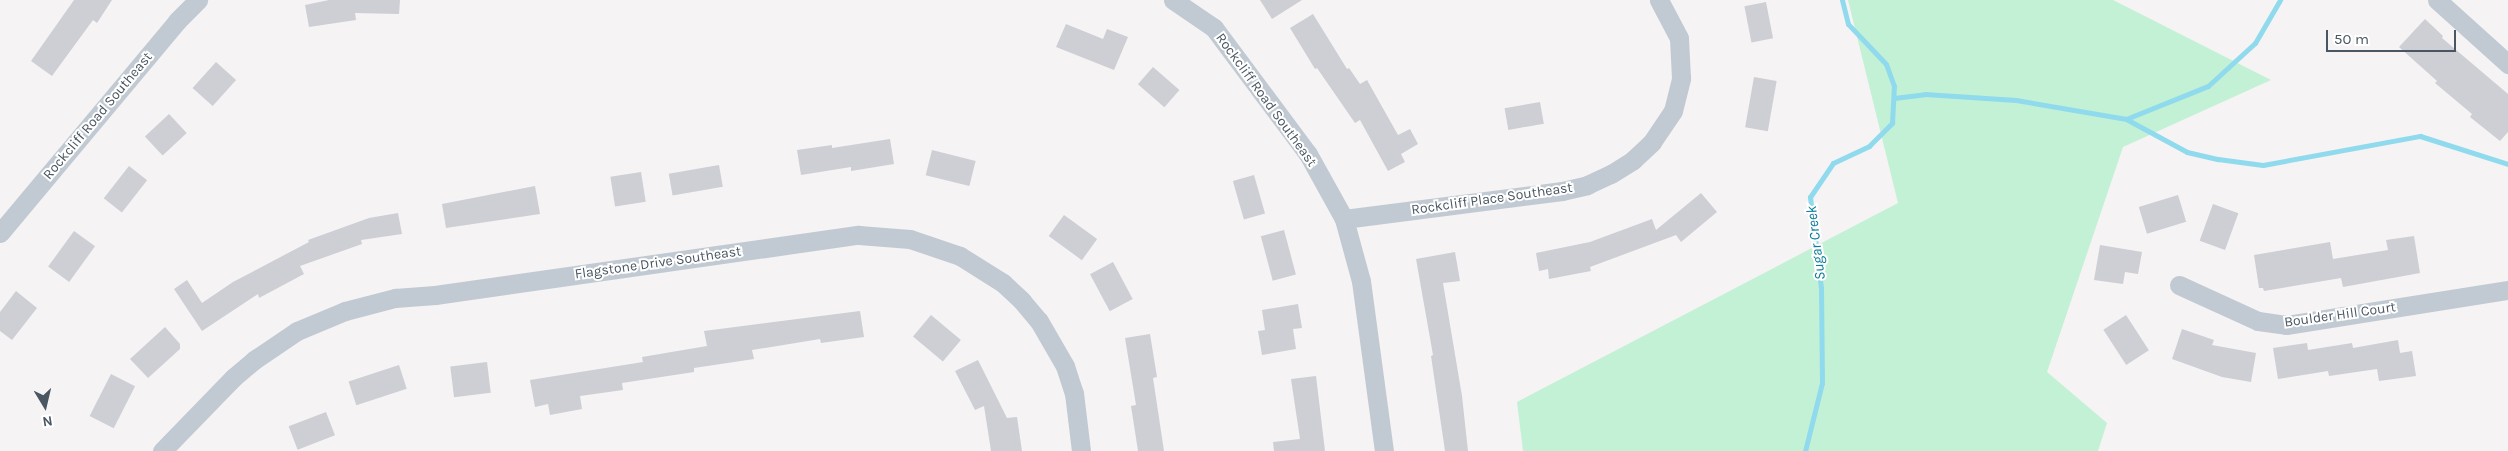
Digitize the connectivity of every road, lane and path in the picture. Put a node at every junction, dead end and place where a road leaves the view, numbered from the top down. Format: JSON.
{"nodes":[{"id":1,"x":198,"y":0,"type":"edge"},
{"id":2,"x":1173,"y":0,"type":"edge"},
{"id":3,"x":1659,"y":0,"type":"edge"},
{"id":4,"x":2437,"y":0,"type":"edge"},
{"id":5,"x":2508,"y":64,"type":"edge"},
{"id":6,"x":1344,"y":219,"type":"junction"},
{"id":7,"x":0,"y":233,"type":"edge"},
{"id":8,"x":2179,"y":284,"type":"dead end"},
{"id":9,"x":2508,"y":290,"type":"edge"},
{"id":10,"x":162,"y":451,"type":"edge"},
{"id":11,"x":1081,"y":451,"type":"edge"},
{"id":12,"x":1384,"y":451,"type":"edge"}],
"edges":[{"from":1,"to":7,"type":"street","name":"Rockcliff Road Southeast"},
{"from":2,"to":6,"type":"street","name":"Rockcliff Road Southeast"},
{"from":3,"to":6,"type":"street","name":"Rockcliff Place Southeast"},
{"from":4,"to":5,"type":"street"},
{"from":6,"to":12,"type":"street","name":"Rockcliff Road Southeast"},
{"from":8,"to":9,"type":"street","name":"Boulder Hill Court"},
{"from":10,"to":11,"type":"street","name":"Flagstone Drive Southeast"}]}
